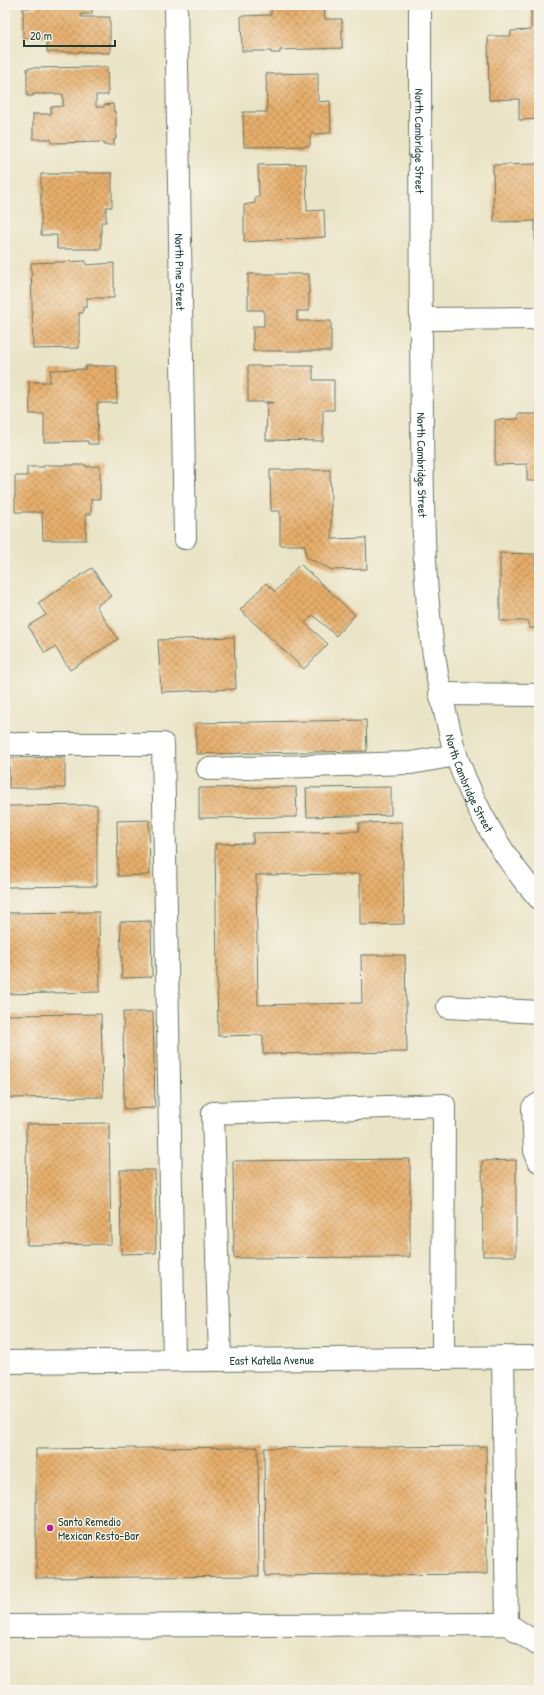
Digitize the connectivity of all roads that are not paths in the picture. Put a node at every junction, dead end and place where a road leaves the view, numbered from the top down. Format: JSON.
{"nodes":[{"id":1,"x":176,"y":5,"type":"edge"},
{"id":2,"x":420,"y":5,"type":"edge"},
{"id":3,"x":539,"y":318,"type":"edge"},
{"id":4,"x":421,"y":319,"type":"junction"},
{"id":5,"x":185,"y":538,"type":"dead end"},
{"id":6,"x":440,"y":694,"type":"junction"},
{"id":7,"x":539,"y":695,"type":"edge"},
{"id":8,"x":5,"y":744,"type":"edge"},
{"id":9,"x":456,"y":755,"type":"junction"},
{"id":10,"x":208,"y":769,"type":"dead end"},
{"id":11,"x":539,"y":898,"type":"edge"},
{"id":12,"x":448,"y":1007,"type":"dead end"},
{"id":13,"x":539,"y":1012,"type":"edge"},
{"id":14,"x":539,"y":1104,"type":"edge"},
{"id":15,"x":539,"y":1161,"type":"edge"},
{"id":16,"x":443,"y":1357,"type":"junction"},
{"id":17,"x":503,"y":1357,"type":"junction"},
{"id":18,"x":539,"y":1357,"type":"edge"},
{"id":19,"x":220,"y":1359,"type":"junction"},
{"id":20,"x":174,"y":1360,"type":"junction"},
{"id":21,"x":5,"y":1362,"type":"edge"},
{"id":22,"x":507,"y":1624,"type":"junction"},
{"id":23,"x":5,"y":1626,"type":"edge"},
{"id":24,"x":539,"y":1645,"type":"edge"}],
"edges":[{"from":1,"to":5,"type":"street","name":"North Pine Street"},
{"from":2,"to":4,"type":"street","name":"North Cambridge Street"},
{"from":3,"to":4,"type":"street"},
{"from":4,"to":6,"type":"street","name":"North Cambridge Street"},
{"from":6,"to":7,"type":"street"},
{"from":6,"to":9,"type":"street","name":"North Cambridge Street"},
{"from":8,"to":20,"type":"street"},
{"from":9,"to":10,"type":"street"},
{"from":9,"to":11,"type":"street","name":"North Cambridge Street"},
{"from":12,"to":13,"type":"street"},
{"from":14,"to":15,"type":"street"},
{"from":16,"to":17,"type":"street","name":"East Katella Avenue"},
{"from":16,"to":19,"type":"street","name":"East Katella Avenue"},
{"from":16,"to":19,"type":"street"},
{"from":17,"to":18,"type":"street","name":"East Katella Avenue"},
{"from":17,"to":22,"type":"street"},
{"from":19,"to":20,"type":"street","name":"East Katella Avenue"},
{"from":20,"to":21,"type":"street","name":"East Katella Avenue"},
{"from":22,"to":23,"type":"street"},
{"from":22,"to":24,"type":"street"}]}
